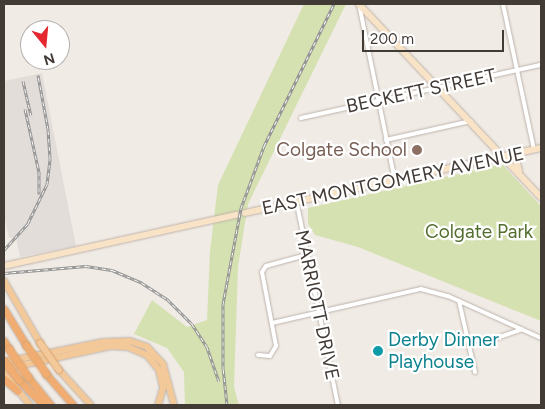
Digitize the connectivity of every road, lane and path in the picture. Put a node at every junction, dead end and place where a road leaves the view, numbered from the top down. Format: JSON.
{"nodes":[{"id":1,"x":359,"y":4,"type":"edge"},
{"id":2,"x":503,"y":4,"type":"edge"},
{"id":3,"x":541,"y":65,"type":"edge"},
{"id":4,"x":517,"y":70,"type":"junction"},
{"id":5,"x":440,"y":86,"type":"junction"},
{"id":6,"x":377,"y":100,"type":"junction"},
{"id":7,"x":301,"y":118,"type":"dead end"},
{"id":8,"x":471,"y":121,"type":"junction"},
{"id":9,"x":386,"y":140,"type":"junction"},
{"id":10,"x":538,"y":149,"type":"edge"},
{"id":11,"x":521,"y":153,"type":"junction"},
{"id":12,"x":504,"y":157,"type":"junction"},
{"id":13,"x":519,"y":173,"type":"junction"},
{"id":14,"x":395,"y":181,"type":"junction"},
{"id":15,"x":541,"y":197,"type":"edge"},
{"id":16,"x":297,"y":204,"type":"junction"},
{"id":17,"x":245,"y":213,"type":"dead end"},
{"id":18,"x":236,"y":216,"type":"dead end"},
{"id":19,"x":306,"y":255,"type":"junction"},
{"id":20,"x":4,"y":266,"type":"edge"},
{"id":21,"x":5,"y":284,"type":"edge"},
{"id":22,"x":459,"y":301,"type":"junction"},
{"id":23,"x":4,"y":309,"type":"edge"},
{"id":24,"x":318,"y":312,"type":"junction"},
{"id":25,"x":272,"y":324,"type":"junction"},
{"id":26,"x":522,"y":329,"type":"junction"},
{"id":27,"x":469,"y":338,"type":"junction"},
{"id":28,"x":541,"y":338,"type":"edge"},
{"id":29,"x":4,"y":341,"type":"edge"},
{"id":30,"x":258,"y":355,"type":"dead end"},
{"id":31,"x":4,"y":362,"type":"edge"},
{"id":32,"x":4,"y":371,"type":"edge"},
{"id":33,"x":475,"y":372,"type":"dead end"},
{"id":34,"x":7,"y":381,"type":"edge"},
{"id":35,"x":18,"y":391,"type":"joint"},
{"id":36,"x":89,"y":403,"type":"edge"},
{"id":37,"x":30,"y":405,"type":"edge"},
{"id":38,"x":43,"y":405,"type":"edge"},
{"id":39,"x":51,"y":405,"type":"edge"},
{"id":40,"x":73,"y":405,"type":"edge"},
{"id":41,"x":158,"y":405,"type":"edge"},
{"id":42,"x":174,"y":405,"type":"edge"},
{"id":43,"x":338,"y":405,"type":"edge"}],
"edges":[{"from":1,"to":5,"type":"street"},
{"from":1,"to":6,"type":"street"},
{"from":2,"to":4,"type":"street"},
{"from":3,"to":4,"type":"street","name":"BECKETT STREET"},
{"from":4,"to":5,"type":"street","name":"BECKETT STREET"},
{"from":4,"to":10,"type":"street"},
{"from":5,"to":6,"type":"street","name":"BECKETT STREET"},
{"from":5,"to":8,"type":"street"},
{"from":6,"to":7,"type":"street","name":"BECKETT STREET"},
{"from":6,"to":9,"type":"street"},
{"from":8,"to":9,"type":"street"},
{"from":8,"to":12,"type":"street"},
{"from":9,"to":14,"type":"street"},
{"from":10,"to":11,"type":"street","name":"EAST MONTGOMERY AVENUE"},
{"from":11,"to":12,"type":"street","name":"EAST MONTGOMERY AVENUE"},
{"from":11,"to":13,"type":"street"},
{"from":12,"to":13,"type":"street"},
{"from":12,"to":14,"type":"street","name":"EAST MONTGOMERY AVENUE"},
{"from":13,"to":15,"type":"street"},
{"from":14,"to":16,"type":"street","name":"EAST MONTGOMERY AVENUE"},
{"from":16,"to":17,"type":"street","name":"EAST MONTGOMERY AVENUE"},
{"from":16,"to":19,"type":"street","name":"MARRIOTT DRIVE"},
{"from":18,"to":20,"type":"street","name":"EAST MONTGOMERY AVENUE"},
{"from":19,"to":24,"type":"street","name":"MARRIOTT DRIVE"},
{"from":19,"to":25,"type":"street"},
{"from":21,"to":36,"type":"main road","bridge":true},
{"from":22,"to":24,"type":"street"},
{"from":22,"to":26,"type":"street"},
{"from":22,"to":27,"type":"street"},
{"from":23,"to":40,"type":"highway","bridge":true},
{"from":24,"to":25,"type":"street"},
{"from":24,"to":43,"type":"street","name":"MARRIOTT DRIVE"},
{"from":25,"to":30,"type":"street"},
{"from":26,"to":27,"type":"street"},
{"from":26,"to":28,"type":"street"},
{"from":27,"to":33,"type":"street"},
{"from":29,"to":39,"type":"highway","bridge":true},
{"from":31,"to":38,"type":"highway","bridge":true},
{"from":31,"to":42,"type":"main road"},
{"from":32,"to":34,"type":"main road"},
{"from":32,"to":41,"type":"main road"},
{"from":34,"to":35,"type":"highway"},
{"from":35,"to":37,"type":"main road"}]}
